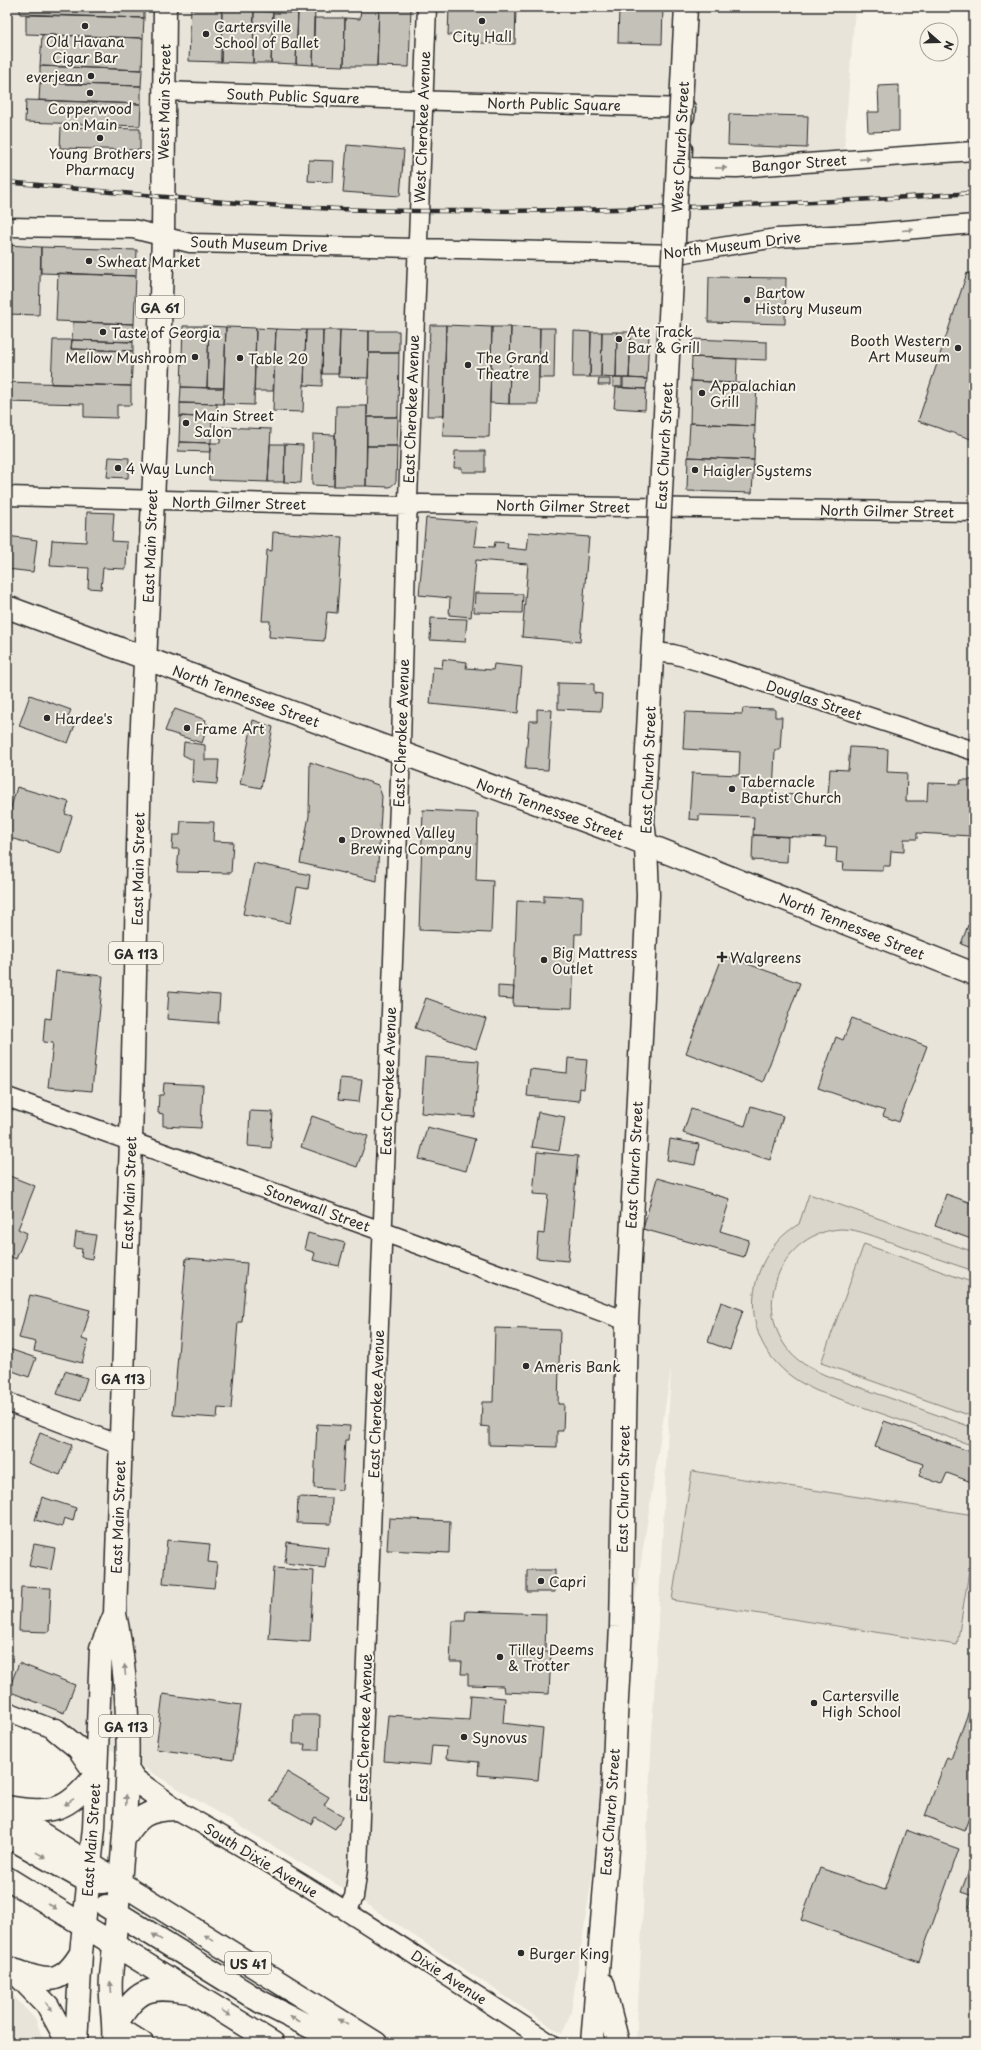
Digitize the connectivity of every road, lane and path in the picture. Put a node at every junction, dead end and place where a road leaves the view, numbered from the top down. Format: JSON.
{"nodes":[{"id":1,"x":165,"y":7,"type":"edge"},
{"id":2,"x":427,"y":7,"type":"edge"},
{"id":3,"x":686,"y":7,"type":"edge"},
{"id":4,"x":164,"y":91,"type":"junction"},
{"id":5,"x":422,"y":101,"type":"junction"},
{"id":6,"x":686,"y":108,"type":"joint"},
{"id":7,"x":974,"y":151,"type":"edge"},
{"id":8,"x":163,"y":196,"type":"joint"},
{"id":9,"x":974,"y":224,"type":"edge"},
{"id":10,"x":7,"y":227,"type":"edge"},
{"id":11,"x":163,"y":236,"type":"junction"},
{"id":12,"x":417,"y":248,"type":"junction"},
{"id":13,"x":678,"y":254,"type":"junction"},
{"id":14,"x":672,"y":287,"type":"joint"},
{"id":15,"x":7,"y":496,"type":"edge"},
{"id":16,"x":152,"y":501,"type":"junction"},
{"id":17,"x":408,"y":506,"type":"junction"},
{"id":18,"x":665,"y":508,"type":"junction"},
{"id":19,"x":974,"y":512,"type":"edge"},
{"id":20,"x":7,"y":607,"type":"edge"},
{"id":21,"x":654,"y":652,"type":"junction"},
{"id":22,"x":146,"y":659,"type":"junction"},
{"id":23,"x":974,"y":751,"type":"edge"},
{"id":24,"x":401,"y":753,"type":"junction"},
{"id":25,"x":646,"y":846,"type":"junction"},
{"id":26,"x":974,"y":974,"type":"edge"},
{"id":27,"x":7,"y":1096,"type":"edge"},
{"id":28,"x":131,"y":1141,"type":"junction"},
{"id":29,"x":383,"y":1231,"type":"junction"},
{"id":30,"x":627,"y":1321,"type":"junction"},
{"id":31,"x":7,"y":1402,"type":"edge"},
{"id":32,"x":120,"y":1445,"type":"junction"},
{"id":33,"x":115,"y":1614,"type":"junction"},
{"id":34,"x":98,"y":1704,"type":"junction"},
{"id":35,"x":7,"y":1711,"type":"edge"},
{"id":36,"x":56,"y":1730,"type":"junction"},
{"id":37,"x":127,"y":1769,"type":"junction"},
{"id":38,"x":96,"y":1774,"type":"junction"},
{"id":39,"x":7,"y":1808,"type":"edge"},
{"id":40,"x":174,"y":1809,"type":"junction"},
{"id":41,"x":7,"y":1812,"type":"edge"},
{"id":42,"x":7,"y":1836,"type":"edge"},
{"id":43,"x":124,"y":1839,"type":"junction"},
{"id":44,"x":7,"y":1878,"type":"edge"},
{"id":45,"x":89,"y":1880,"type":"junction"},
{"id":46,"x":120,"y":1882,"type":"junction"},
{"id":47,"x":347,"y":1911,"type":"junction"},
{"id":48,"x":117,"y":1913,"type":"junction"},
{"id":49,"x":84,"y":1927,"type":"junction"},
{"id":50,"x":114,"y":1944,"type":"junction"},
{"id":51,"x":81,"y":1953,"type":"junction"},
{"id":52,"x":598,"y":1962,"type":"junction"},
{"id":53,"x":10,"y":1967,"type":"edge"},
{"id":54,"x":193,"y":1993,"type":"junction"},
{"id":55,"x":523,"y":2025,"type":"junction"},
{"id":56,"x":114,"y":2035,"type":"edge"},
{"id":57,"x":589,"y":2040,"type":"edge"},
{"id":58,"x":68,"y":2043,"type":"edge"},
{"id":59,"x":76,"y":2043,"type":"edge"},
{"id":60,"x":142,"y":2043,"type":"edge"},
{"id":61,"x":273,"y":2043,"type":"edge"},
{"id":62,"x":342,"y":2043,"type":"edge"},
{"id":63,"x":376,"y":2043,"type":"edge"},
{"id":64,"x":536,"y":2043,"type":"edge"},
{"id":65,"x":550,"y":2043,"type":"edge"},
{"id":66,"x":618,"y":2043,"type":"edge"}],
"edges":[{"from":1,"to":4,"type":"main road","name":"West Main Street","number":"GA 61"},
{"from":2,"to":5,"type":"street","name":"West Cherokee Avenue"},
{"from":3,"to":14,"type":"main road","name":"West Church Street","bridge":true},
{"from":4,"to":5,"type":"street","name":"South Public Square"},
{"from":4,"to":8,"type":"main road","name":"West Main Street","number":"GA 61"},
{"from":5,"to":6,"type":"street","name":"North Public Square"},
{"from":5,"to":12,"type":"street","name":"West Cherokee Avenue"},
{"from":6,"to":7,"type":"street","name":"Bangor Street","one_way":true},
{"from":8,"to":11,"type":"main road","name":"East Main Street","number":"GA 61"},
{"from":13,"to":9,"type":"street","name":"North Museum Drive","one_way":true},
{"from":10,"to":11,"type":"street","name":"South Museum Drive"},
{"from":11,"to":12,"type":"street","name":"South Museum Drive"},
{"from":11,"to":16,"type":"main road","name":"East Main Street","number":"GA 61"},
{"from":12,"to":13,"type":"street","name":"North Museum Drive"},
{"from":12,"to":17,"type":"street","name":"East Cherokee Avenue"},
{"from":13,"to":18,"type":"street","name":"East Church Street"},
{"from":14,"to":21,"type":"main road","name":"East Church Street","bridge":true},
{"from":15,"to":16,"type":"street","name":"North Gilmer Street"},
{"from":16,"to":17,"type":"street","name":"North Gilmer Street"},
{"from":16,"to":22,"type":"main road","name":"East Main Street","number":"GA 61"},
{"from":17,"to":18,"type":"street","name":"North Gilmer Street"},
{"from":17,"to":24,"type":"street","name":"East Cherokee Avenue"},
{"from":18,"to":19,"type":"street","name":"North Gilmer Street"},
{"from":20,"to":22,"type":"main road","name":"North Tennessee Street"},
{"from":21,"to":23,"type":"street","name":"Douglas Street"},
{"from":21,"to":25,"type":"main road","name":"East Church Street"},
{"from":22,"to":24,"type":"main road","name":"North Tennessee Street"},
{"from":22,"to":28,"type":"main road","name":"East Main Street","number":"GA 113"},
{"from":24,"to":25,"type":"main road","name":"North Tennessee Street"},
{"from":24,"to":29,"type":"street","name":"East Cherokee Avenue"},
{"from":25,"to":26,"type":"main road","name":"North Tennessee Street"},
{"from":25,"to":30,"type":"main road","name":"East Church Street"},
{"from":27,"to":28,"type":"street","name":"Stonewall Street"},
{"from":28,"to":29,"type":"street","name":"Stonewall Street"},
{"from":28,"to":32,"type":"main road","name":"East Main Street","number":"GA 113"},
{"from":29,"to":30,"type":"street","name":"Stonewall Street"},
{"from":29,"to":47,"type":"street","name":"East Cherokee Avenue"},
{"from":30,"to":52,"type":"main road","name":"East Church Street"},
{"from":31,"to":32,"type":"street"},
{"from":32,"to":33,"type":"main road","name":"East Main Street","number":"GA 113"},
{"from":33,"to":34,"type":"main road","name":"East Main Street","number":"GA 113"},
{"from":37,"to":33,"type":"main road","name":"East Main Street","number":"GA 113","one_way":true},
{"from":34,"to":36,"type":"main road"},
{"from":34,"to":38,"type":"main road","name":"East Main Street","number":"GA 113"},
{"from":35,"to":36,"type":"street"},
{"from":36,"to":38,"type":"main road"},
{"from":37,"to":40,"type":"main road"},
{"from":43,"to":37,"type":"main road","name":"East Main Street","number":"GA 113","one_way":true},
{"from":38,"to":39,"type":"main road","one_way":true},
{"from":38,"to":45,"type":"main road","name":"East Main Street","number":"GA 113"},
{"from":40,"to":43,"type":"main road"},
{"from":40,"to":47,"type":"street","name":"South Dixie Avenue"},
{"from":41,"to":45,"type":"main road","number":"US 41"},
{"from":42,"to":45,"type":"main road","one_way":true},
{"from":43,"to":46,"type":"main road","name":"East Main Street","number":"GA 113"},
{"from":44,"to":49,"type":"main road","one_way":true},
{"from":45,"to":46,"type":"main road","number":"US 41"},
{"from":45,"to":48,"type":"main road"},
{"from":45,"to":49,"type":"main road","name":"East Main Street","number":"GA 113"},
{"from":46,"to":48,"type":"main road","name":"East Main Street","number":"GA 113"},
{"from":63,"to":46,"type":"main road","number":"US 41","one_way":true},
{"from":47,"to":55,"type":"street","name":"Dixie Avenue"},
{"from":48,"to":50,"type":"main road","name":"East Main Street","number":"GA 113"},
{"from":62,"to":48,"type":"main road","one_way":true},
{"from":49,"to":50,"type":"main road"},
{"from":49,"to":51,"type":"main road","name":"East Main Street","number":"GA 113"},
{"from":50,"to":54,"type":"main road"},
{"from":56,"to":50,"type":"main road","name":"East Main Street","number":"GA 113","one_way":true},
{"from":51,"to":53,"type":"main road"},
{"from":51,"to":59,"type":"main road","name":"East Main Street","number":"GA 113"},
{"from":52,"to":57,"type":"main road","name":"East Church Street"},
{"from":52,"to":66,"type":"main road"},
{"from":53,"to":58,"type":"main road","one_way":true},
{"from":54,"to":56,"type":"main road"},
{"from":54,"to":61,"type":"main road","one_way":true},
{"from":55,"to":64,"type":"street"},
{"from":55,"to":65,"type":"street","name":"Dixie Avenue"},
{"from":56,"to":60,"type":"main road"}]}
